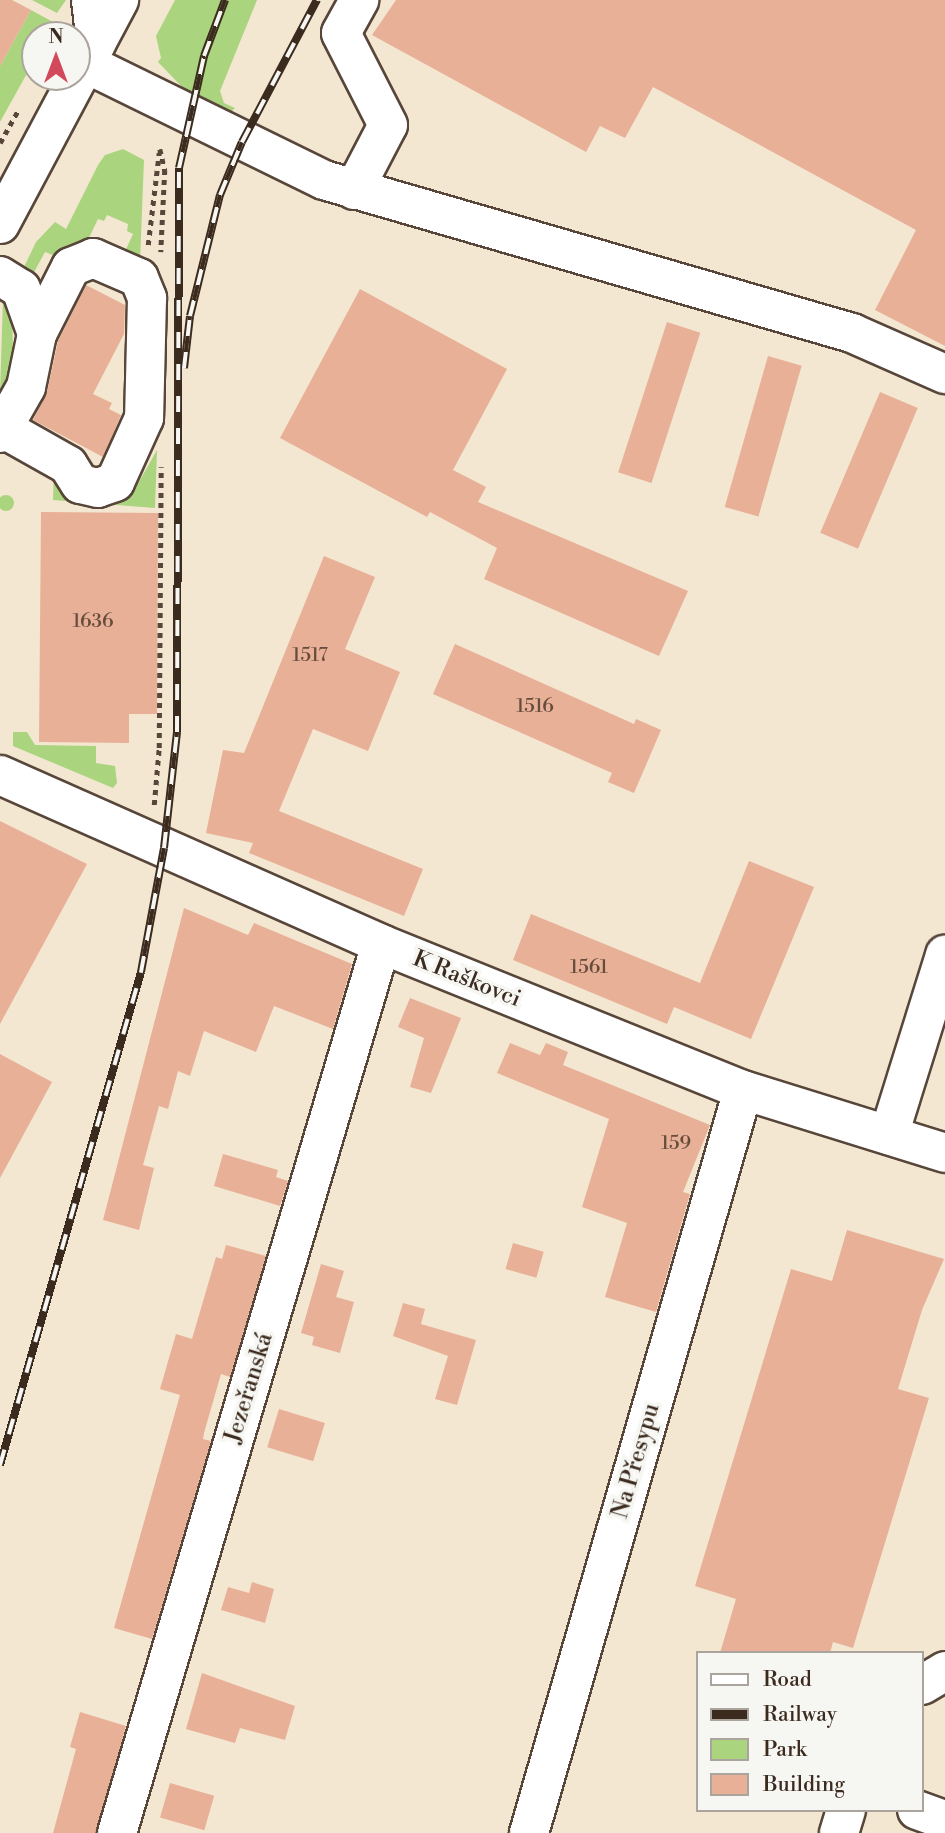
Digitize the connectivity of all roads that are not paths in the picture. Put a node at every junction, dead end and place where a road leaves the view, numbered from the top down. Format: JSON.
{"nodes":[{"id":1,"x":91,"y":0,"type":"edge"},
{"id":2,"x":119,"y":0,"type":"edge"},
{"id":3,"x":359,"y":0,"type":"edge"},
{"id":4,"x":91,"y":21,"type":"edge"},
{"id":5,"x":91,"y":53,"type":"joint"},
{"id":6,"x":71,"y":91,"type":"edge"},
{"id":7,"x":354,"y":190,"type":"junction"},
{"id":8,"x":0,"y":223,"type":"edge"},
{"id":9,"x":0,"y":276,"type":"edge"},
{"id":10,"x":37,"y":334,"type":"junction"},
{"id":11,"x":945,"y":374,"type":"edge"},
{"id":12,"x":3,"y":432,"type":"edge"},
{"id":13,"x":0,"y":775,"type":"edge"},
{"id":14,"x":381,"y":944,"type":"junction"},
{"id":15,"x":945,"y":956,"type":"edge"},
{"id":16,"x":743,"y":1090,"type":"junction"},
{"id":17,"x":889,"y":1135,"type":"junction"},
{"id":18,"x":945,"y":1153,"type":"edge"},
{"id":19,"x":945,"y":1671,"type":"edge"},
{"id":20,"x":924,"y":1684,"type":"edge"},
{"id":21,"x":845,"y":1812,"type":"edge"},
{"id":22,"x":922,"y":1812,"type":"edge"},
{"id":23,"x":945,"y":1820,"type":"edge"},
{"id":24,"x":117,"y":1833,"type":"edge"},
{"id":25,"x":529,"y":1833,"type":"edge"},
{"id":26,"x":839,"y":1833,"type":"edge"}],
"edges":[{"from":1,"to":4,"type":"street"},
{"from":2,"to":5,"type":"street"},
{"from":3,"to":7,"type":"street"},
{"from":5,"to":7,"type":"street"},
{"from":6,"to":8,"type":"street"},
{"from":7,"to":11,"type":"street"},
{"from":9,"to":10,"type":"street"},
{"from":10,"to":12,"type":"street"},
{"from":10,"to":12,"type":"street"},
{"from":13,"to":14,"type":"street","name":"K Raškovci"},
{"from":14,"to":16,"type":"street","name":"K Raškovci"},
{"from":14,"to":24,"type":"street","name":"Jezeřanská"},
{"from":15,"to":17,"type":"street"},
{"from":16,"to":17,"type":"street","name":"K Raškovci"},
{"from":16,"to":25,"type":"street","name":"Na Přesypu"},
{"from":17,"to":18,"type":"street","name":"K Raškovci"},
{"from":19,"to":20,"type":"street"},
{"from":21,"to":26,"type":"street"},
{"from":22,"to":23,"type":"street"}]}
